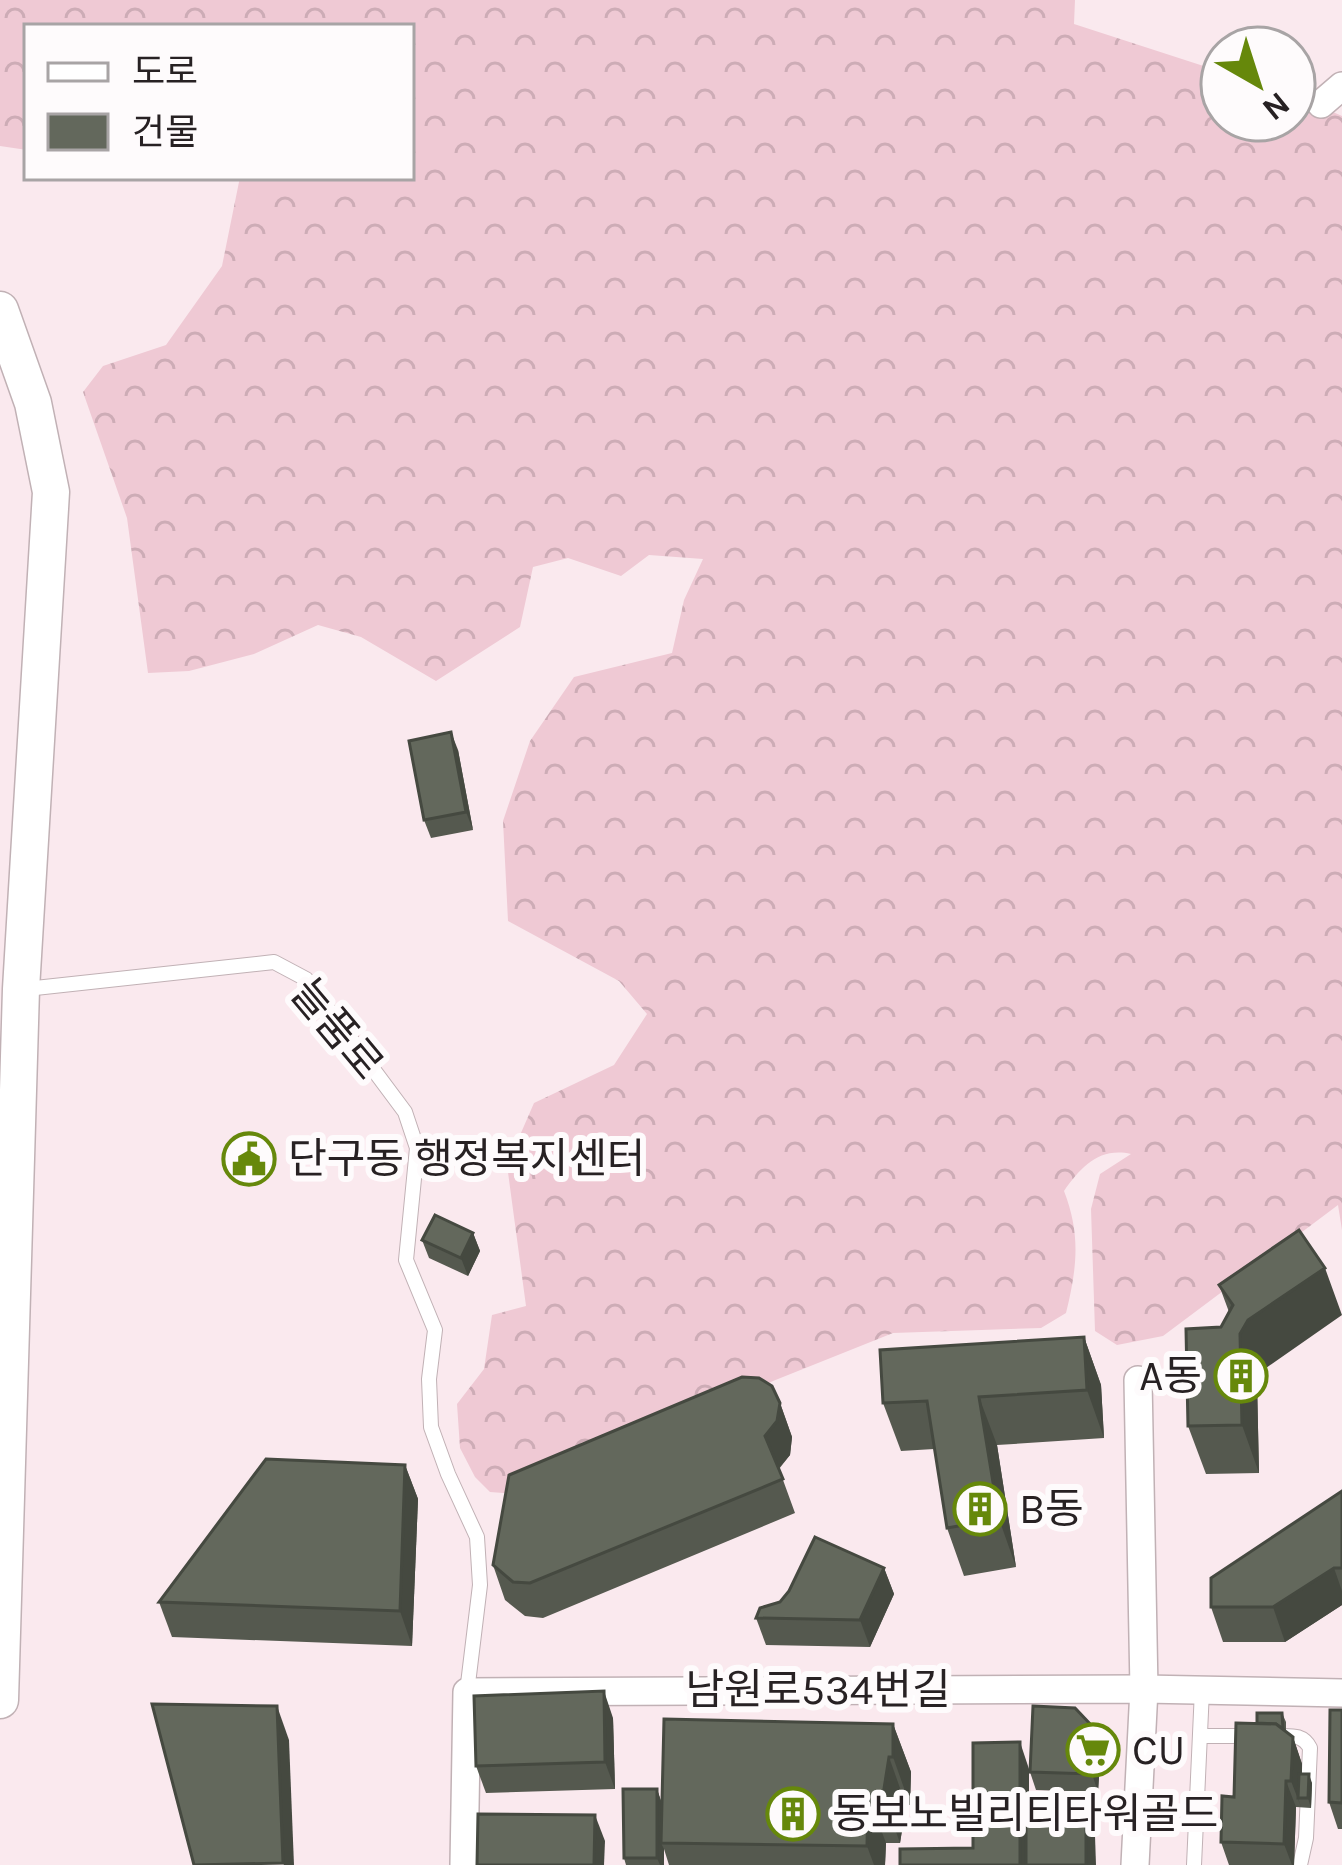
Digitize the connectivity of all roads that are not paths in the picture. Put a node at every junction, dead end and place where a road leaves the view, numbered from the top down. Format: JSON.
{"nodes":[{"id":1,"x":0,"y":310,"type":"edge"},
{"id":2,"x":21,"y":989,"type":"junction"},
{"id":3,"x":1138,"y":1379,"type":"dead end"},
{"id":4,"x":1144,"y":1689,"type":"junction"},
{"id":5,"x":1202,"y":1690,"type":"junction"},
{"id":6,"x":467,"y":1692,"type":"junction"},
{"id":7,"x":1342,"y":1693,"type":"edge"},
{"id":8,"x":0,"y":1700,"type":"edge"},
{"id":9,"x":1200,"y":1736,"type":"junction"},
{"id":10,"x":464,"y":1865,"type":"edge"},
{"id":11,"x":1136,"y":1865,"type":"edge"},
{"id":12,"x":1193,"y":1865,"type":"edge"},
{"id":13,"x":1300,"y":1865,"type":"edge"}],
"edges":[{"from":1,"to":2,"type":"street"},
{"from":2,"to":6,"type":"lane","name":"늘품로"},
{"from":2,"to":8,"type":"street"},
{"from":3,"to":4,"type":"street"},
{"from":4,"to":5,"type":"street","name":"남원로534번길"},
{"from":4,"to":6,"type":"street","name":"남원로534번길"},
{"from":4,"to":11,"type":"street"},
{"from":5,"to":7,"type":"street","name":"남원로534번길"},
{"from":5,"to":9,"type":"lane"},
{"from":6,"to":10,"type":"street"},
{"from":9,"to":12,"type":"lane"},
{"from":9,"to":13,"type":"lane"}]}
